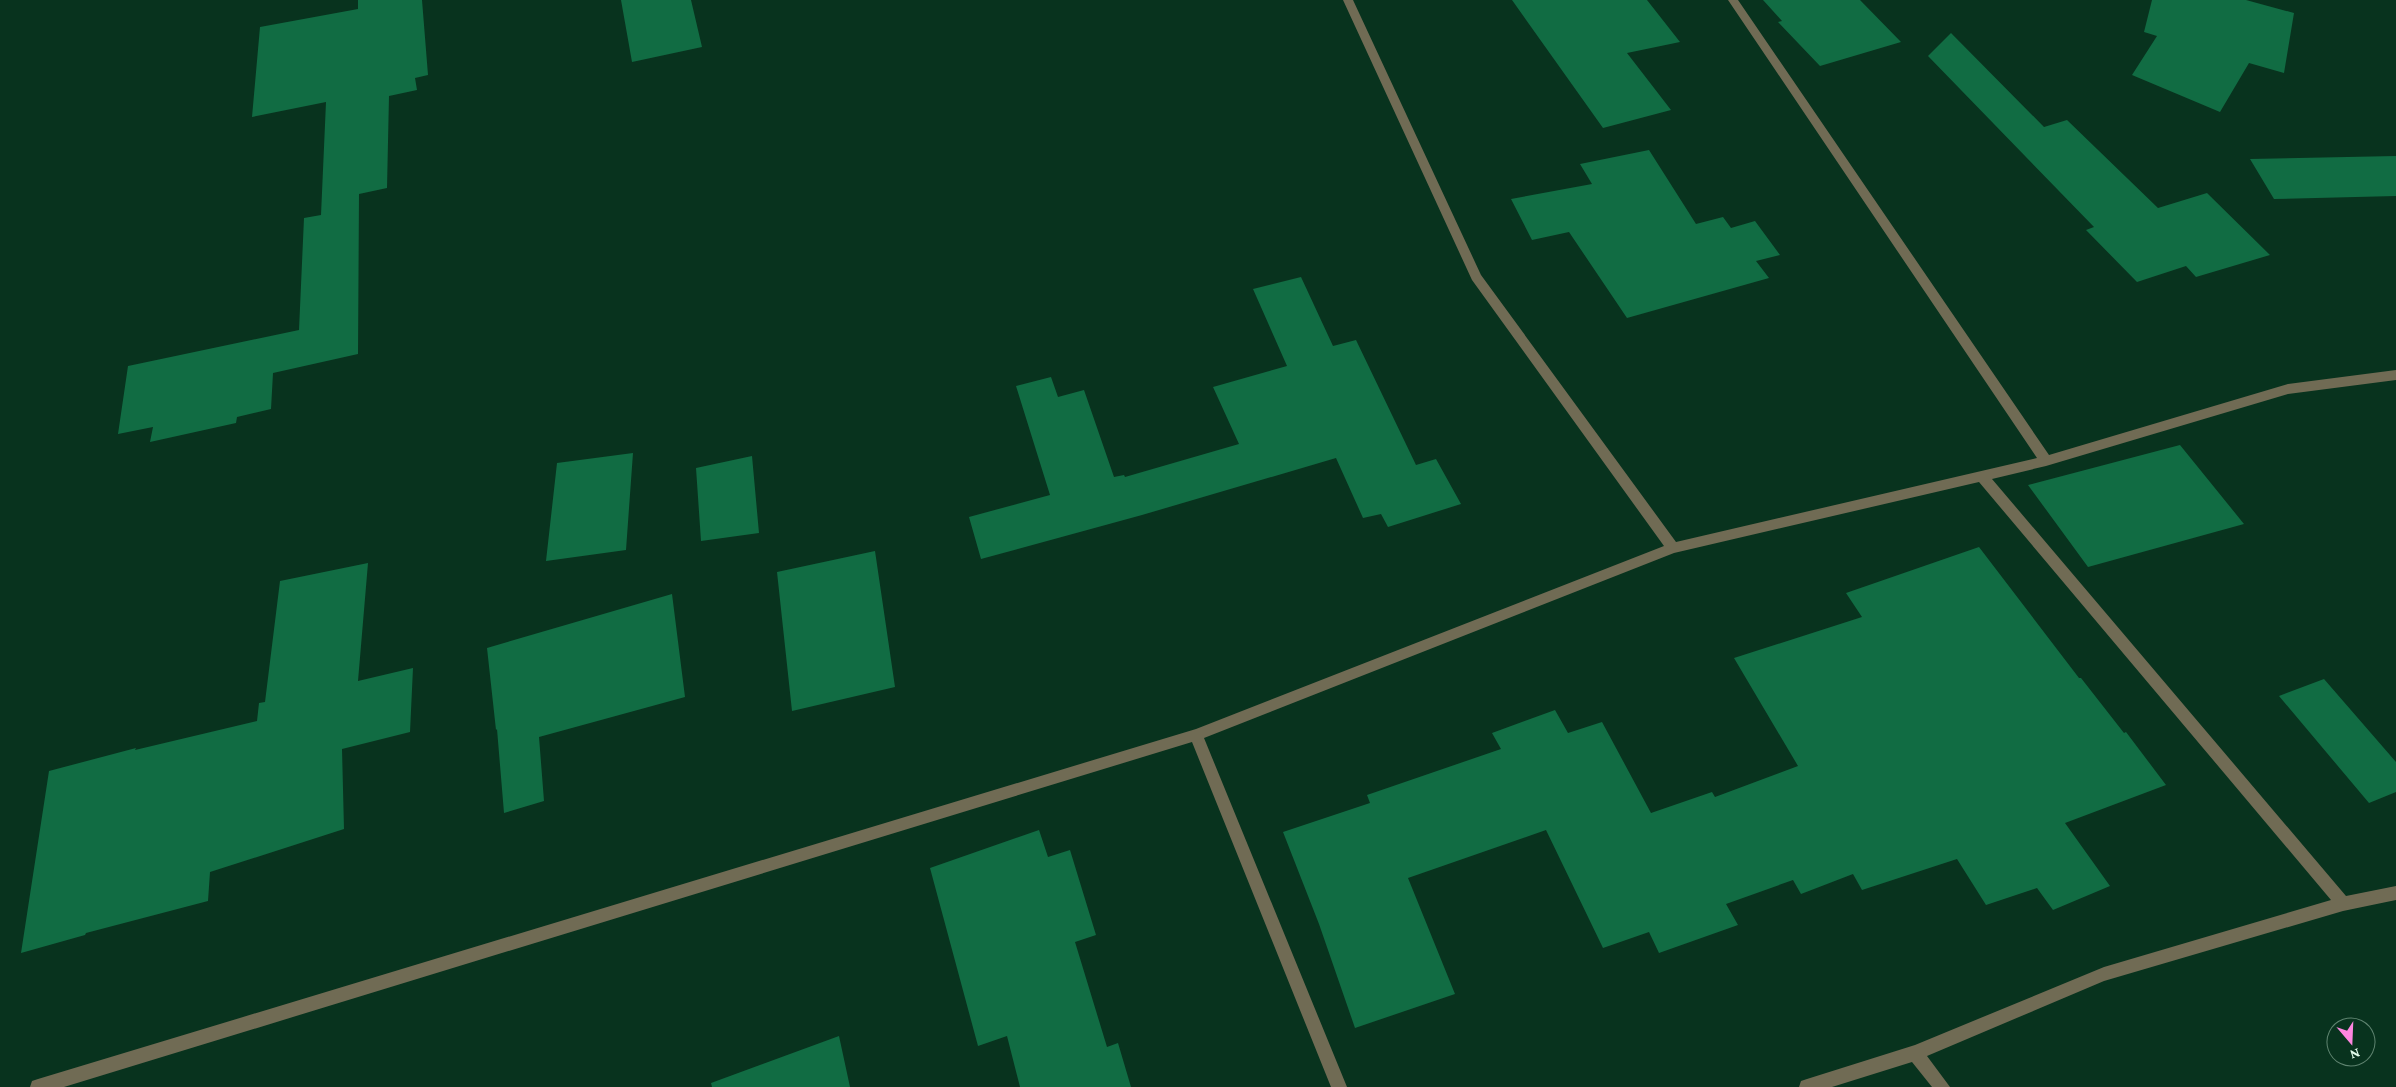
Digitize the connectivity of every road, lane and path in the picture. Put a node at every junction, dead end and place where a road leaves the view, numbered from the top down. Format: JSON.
{"nodes":[{"id":1,"x":1348,"y":0,"type":"edge"},
{"id":2,"x":1733,"y":0,"type":"edge"},
{"id":3,"x":2396,"y":375,"type":"edge"},
{"id":4,"x":2046,"y":461,"type":"junction"},
{"id":5,"x":1982,"y":476,"type":"junction"},
{"id":6,"x":1673,"y":548,"type":"junction"},
{"id":7,"x":1196,"y":735,"type":"junction"},
{"id":8,"x":2396,"y":893,"type":"edge"},
{"id":9,"x":2343,"y":904,"type":"junction"},
{"id":10,"x":1915,"y":1054,"type":"junction"},
{"id":11,"x":38,"y":1087,"type":"edge"},
{"id":12,"x":1339,"y":1087,"type":"edge"},
{"id":13,"x":1807,"y":1087,"type":"edge"},
{"id":14,"x":1942,"y":1087,"type":"edge"}],
"edges":[{"from":1,"to":6,"type":"street"},
{"from":2,"to":4,"type":"street"},
{"from":3,"to":4,"type":"street"},
{"from":4,"to":5,"type":"street"},
{"from":5,"to":6,"type":"street"},
{"from":5,"to":9,"type":"street"},
{"from":6,"to":7,"type":"street"},
{"from":7,"to":11,"type":"street"},
{"from":7,"to":12,"type":"street"},
{"from":8,"to":9,"type":"street"},
{"from":9,"to":10,"type":"street"},
{"from":10,"to":13,"type":"street"},
{"from":10,"to":14,"type":"street"}]}
